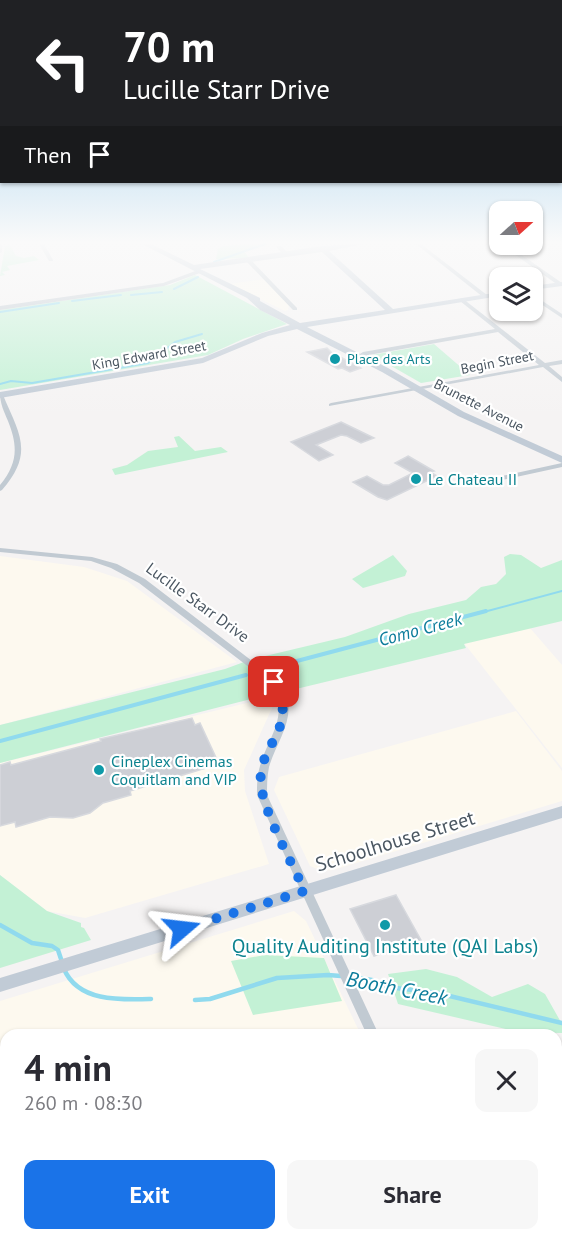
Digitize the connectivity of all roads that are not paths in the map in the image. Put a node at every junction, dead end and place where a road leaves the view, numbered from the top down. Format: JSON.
{"nodes":[{"id":1,"x":42,"y":302,"type":"edge"},
{"id":2,"x":256,"y":302,"type":"edge"},
{"id":3,"x":288,"y":302,"type":"edge"},
{"id":4,"x":381,"y":302,"type":"edge"},
{"id":5,"x":451,"y":302,"type":"edge"},
{"id":6,"x":464,"y":302,"type":"edge"},
{"id":7,"x":543,"y":303,"type":"edge"},
{"id":8,"x":0,"y":308,"type":"edge"},
{"id":9,"x":295,"y":309,"type":"dead end"},
{"id":10,"x":392,"y":312,"type":"junction"},
{"id":11,"x":562,"y":316,"type":"edge"},
{"id":12,"x":303,"y":325,"type":"junction"},
{"id":13,"x":500,"y":330,"type":"junction"},
{"id":14,"x":363,"y":354,"type":"junction"},
{"id":15,"x":562,"y":362,"type":"edge"},
{"id":16,"x":544,"y":366,"type":"junction"},
{"id":17,"x":385,"y":370,"type":"junction"},
{"id":18,"x":562,"y":380,"type":"edge"},
{"id":19,"x":417,"y":389,"type":"junction"},
{"id":20,"x":0,"y":395,"type":"edge"},
{"id":21,"x":331,"y":405,"type":"dead end"},
{"id":22,"x":562,"y":463,"type":"edge"},
{"id":23,"x":475,"y":484,"type":"dead end"},
{"id":24,"x":0,"y":489,"type":"edge"},
{"id":25,"x":0,"y":550,"type":"edge"},
{"id":26,"x":562,"y":812,"type":"edge"},
{"id":27,"x":305,"y":891,"type":"junction"},
{"id":28,"x":0,"y":985,"type":"edge"},
{"id":29,"x":370,"y":1029,"type":"edge"}],
"edges":[{"from":1,"to":8,"type":"street"},
{"from":2,"to":12,"type":"main road","name":"Brunette Avenue"},
{"from":3,"to":9,"type":"street"},
{"from":4,"to":10,"type":"main road"},
{"from":5,"to":10,"type":"main road","name":"King Edward Street"},
{"from":6,"to":13,"type":"street"},
{"from":7,"to":11,"type":"street"},
{"from":10,"to":12,"type":"main road","name":"King Edward Street"},
{"from":12,"to":14,"type":"main road","name":"Brunette Avenue"},
{"from":12,"to":17,"type":"main road","name":"Brunette Avenue"},
{"from":12,"to":20,"type":"main road","name":"King Edward Street"},
{"from":13,"to":14,"type":"street"},
{"from":13,"to":16,"type":"street"},
{"from":14,"to":17,"type":"main road","name":"Brunette Avenue"},
{"from":15,"to":16,"type":"street","name":"Begin Street"},
{"from":16,"to":18,"type":"street"},
{"from":16,"to":19,"type":"street","name":"Begin Street"},
{"from":17,"to":19,"type":"main road","name":"Brunette Avenue"},
{"from":19,"to":21,"type":"street","name":"Begin Street"},
{"from":19,"to":22,"type":"main road","name":"Brunette Avenue"},
{"from":20,"to":24,"type":"street"},
{"from":22,"to":23,"type":"street"},
{"from":25,"to":27,"type":"street","name":"Lucille Starr Drive"},
{"from":26,"to":27,"type":"main road","name":"Schoolhouse Street"},
{"from":27,"to":28,"type":"main road","name":"Schoolhouse Street"},
{"from":27,"to":29,"type":"street","name":"Lucille Starr Drive"}]}
